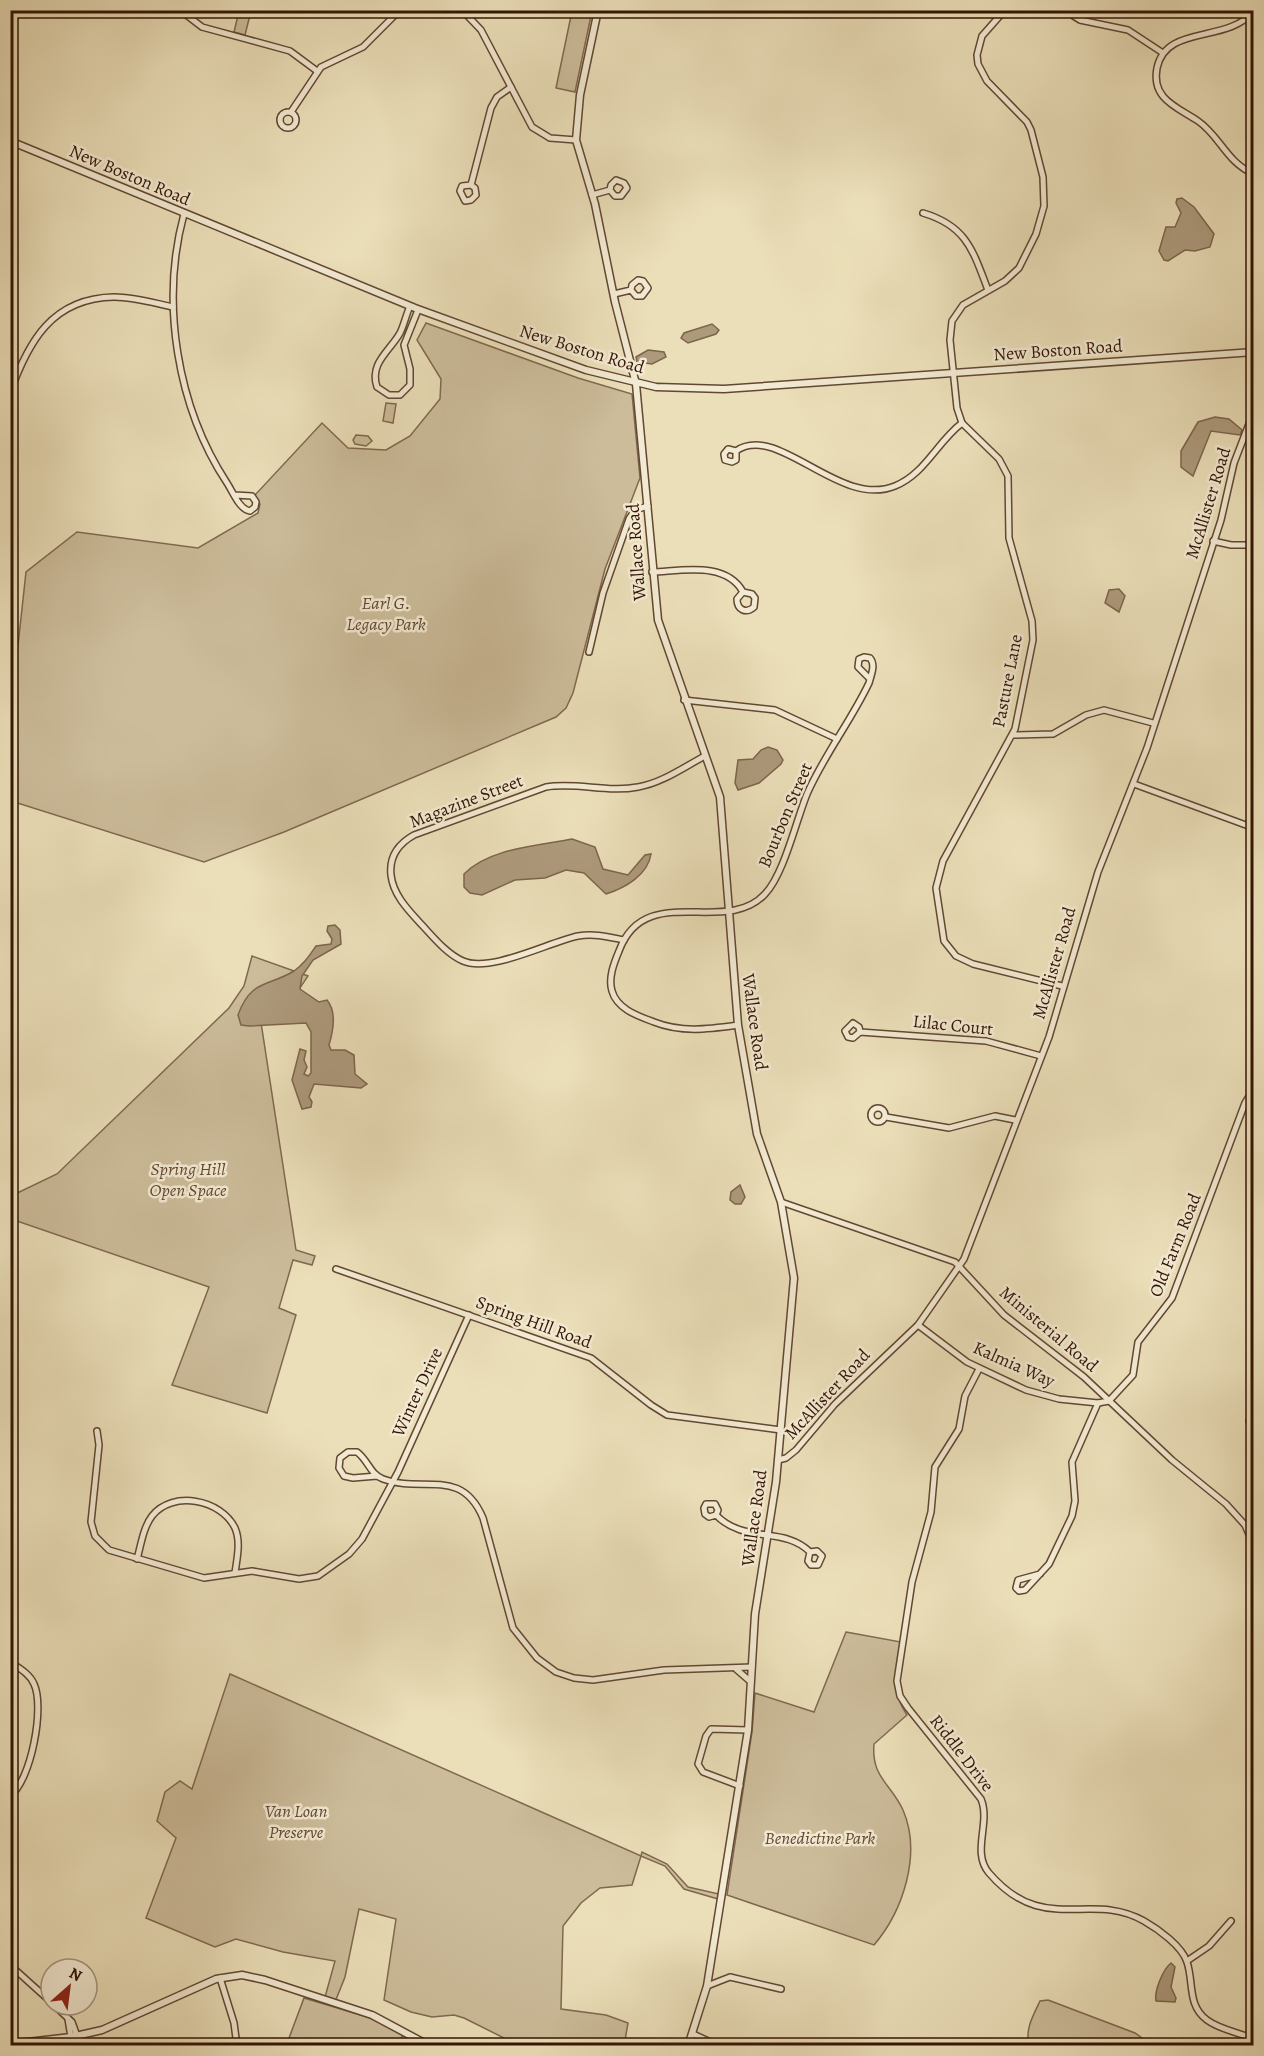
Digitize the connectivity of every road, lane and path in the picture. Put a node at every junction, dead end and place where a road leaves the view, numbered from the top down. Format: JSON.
{"nodes":[{"id":1,"x":180,"y":10,"type":"edge"},
{"id":2,"x":400,"y":10,"type":"edge"},
{"id":3,"x":462,"y":10,"type":"edge"},
{"id":4,"x":598,"y":10,"type":"edge"},
{"id":5,"x":1005,"y":10,"type":"edge"},
{"id":6,"x":1064,"y":10,"type":"edge"},
{"id":7,"x":1254,"y":11,"type":"edge"},
{"id":8,"x":1163,"y":53,"type":"junction"},
{"id":9,"x":317,"y":71,"type":"junction"},
{"id":10,"x":511,"y":87,"type":"junction"},
{"id":11,"x":291,"y":112,"type":"dead end"},
{"id":12,"x":576,"y":140,"type":"junction"},
{"id":13,"x":10,"y":141,"type":"edge"},
{"id":14,"x":1254,"y":174,"type":"edge"},
{"id":15,"x":471,"y":184,"type":"dead end"},
{"id":16,"x":610,"y":190,"type":"dead end"},
{"id":17,"x":592,"y":195,"type":"junction"},
{"id":18,"x":923,"y":213,"type":"dead end"},
{"id":19,"x":184,"y":214,"type":"junction"},
{"id":20,"x":631,"y":290,"type":"dead end"},
{"id":21,"x":988,"y":290,"type":"junction"},
{"id":22,"x":614,"y":294,"type":"junction"},
{"id":23,"x":410,"y":306,"type":"junction"},
{"id":24,"x":173,"y":307,"type":"junction"},
{"id":25,"x":418,"y":309,"type":"junction"},
{"id":26,"x":1254,"y":352,"type":"edge"},
{"id":27,"x":954,"y":372,"type":"junction"},
{"id":28,"x":636,"y":384,"type":"junction"},
{"id":29,"x":10,"y":393,"type":"edge"},
{"id":30,"x":1254,"y":411,"type":"edge"},
{"id":31,"x":962,"y":423,"type":"junction"},
{"id":32,"x":736,"y":451,"type":"dead end"},
{"id":33,"x":235,"y":495,"type":"dead end"},
{"id":34,"x":648,"y":506,"type":"junction"},
{"id":35,"x":1214,"y":541,"type":"junction"},
{"id":36,"x":1254,"y":545,"type":"edge"},
{"id":37,"x":652,"y":572,"type":"junction"},
{"id":38,"x":743,"y":592,"type":"dead end"},
{"id":39,"x":589,"y":652,"type":"dead end"},
{"id":40,"x":870,"y":679,"type":"dead end"},
{"id":41,"x":684,"y":700,"type":"junction"},
{"id":42,"x":1153,"y":723,"type":"junction"},
{"id":43,"x":1013,"y":735,"type":"junction"},
{"id":44,"x":837,"y":739,"type":"junction"},
{"id":45,"x":705,"y":756,"type":"junction"},
{"id":46,"x":1134,"y":784,"type":"junction"},
{"id":47,"x":1254,"y":828,"type":"edge"},
{"id":48,"x":728,"y":911,"type":"junction"},
{"id":49,"x":624,"y":940,"type":"junction"},
{"id":50,"x":1062,"y":986,"type":"junction"},
{"id":51,"x":738,"y":1025,"type":"junction"},
{"id":52,"x":860,"y":1032,"type":"dead end"},
{"id":53,"x":1041,"y":1056,"type":"junction"},
{"id":54,"x":1254,"y":1088,"type":"edge"},
{"id":55,"x":886,"y":1117,"type":"dead end"},
{"id":56,"x":1015,"y":1120,"type":"junction"},
{"id":57,"x":781,"y":1202,"type":"junction"},
{"id":58,"x":960,"y":1266,"type":"junction"},
{"id":59,"x":336,"y":1269,"type":"dead end"},
{"id":60,"x":469,"y":1315,"type":"junction"},
{"id":61,"x":918,"y":1325,"type":"junction"},
{"id":62,"x":980,"y":1369,"type":"junction"},
{"id":63,"x":1109,"y":1401,"type":"junction"},
{"id":64,"x":1098,"y":1403,"type":"junction"},
{"id":65,"x":1254,"y":1410,"type":"edge"},
{"id":66,"x":1254,"y":1428,"type":"edge"},
{"id":67,"x":781,"y":1430,"type":"junction"},
{"id":68,"x":97,"y":1431,"type":"dead end"},
{"id":69,"x":778,"y":1460,"type":"junction"},
{"id":70,"x":378,"y":1476,"type":"junction"},
{"id":71,"x":393,"y":1482,"type":"junction"},
{"id":72,"x":716,"y":1515,"type":"dead end"},
{"id":73,"x":768,"y":1536,"type":"junction"},
{"id":74,"x":1254,"y":1546,"type":"edge"},
{"id":75,"x":810,"y":1552,"type":"dead end"},
{"id":76,"x":137,"y":1559,"type":"junction"},
{"id":77,"x":235,"y":1573,"type":"junction"},
{"id":78,"x":1040,"y":1574,"type":"dead end"},
{"id":79,"x":10,"y":1662,"type":"edge"},
{"id":80,"x":752,"y":1667,"type":"junction"},
{"id":81,"x":736,"y":1669,"type":"junction"},
{"id":82,"x":752,"y":1682,"type":"junction"},
{"id":83,"x":748,"y":1730,"type":"junction"},
{"id":84,"x":740,"y":1786,"type":"junction"},
{"id":85,"x":10,"y":1796,"type":"edge"},
{"id":86,"x":1231,"y":1921,"type":"dead end"},
{"id":87,"x":1187,"y":1961,"type":"junction"},
{"id":88,"x":10,"y":1965,"type":"edge"},
{"id":89,"x":220,"y":1978,"type":"junction"},
{"id":90,"x":707,"y":1986,"type":"junction"},
{"id":91,"x":781,"y":1989,"type":"dead end"},
{"id":92,"x":39,"y":1991,"type":"edge"},
{"id":93,"x":67,"y":2017,"type":"edge"},
{"id":94,"x":1254,"y":2027,"type":"edge"},
{"id":95,"x":693,"y":2034,"type":"junction"},
{"id":96,"x":74,"y":2036,"type":"junction"},
{"id":97,"x":1249,"y":2037,"type":"junction"},
{"id":98,"x":10,"y":2044,"type":"edge"},
{"id":99,"x":237,"y":2046,"type":"edge"},
{"id":100,"x":430,"y":2046,"type":"edge"},
{"id":101,"x":688,"y":2046,"type":"edge"},
{"id":102,"x":719,"y":2046,"type":"edge"},
{"id":103,"x":1246,"y":2046,"type":"edge"}],
"edges":[{"from":1,"to":9,"type":"street"},
{"from":2,"to":9,"type":"street"},
{"from":3,"to":10,"type":"street"},
{"from":4,"to":12,"type":"street","name":"Wallace Road"},
{"from":5,"to":21,"type":"street"},
{"from":6,"to":8,"type":"street"},
{"from":7,"to":8,"type":"street"},
{"from":8,"to":14,"type":"street"},
{"from":9,"to":11,"type":"street"},
{"from":10,"to":12,"type":"street"},
{"from":10,"to":15,"type":"street"},
{"from":12,"to":17,"type":"street","name":"Wallace Road"},
{"from":13,"to":19,"type":"street","name":"New Boston Road"},
{"from":16,"to":17,"type":"street"},
{"from":17,"to":22,"type":"street","name":"Wallace Road"},
{"from":18,"to":21,"type":"street"},
{"from":19,"to":23,"type":"street","name":"New Boston Road"},
{"from":19,"to":24,"type":"street"},
{"from":20,"to":22,"type":"street"},
{"from":21,"to":27,"type":"street"},
{"from":22,"to":28,"type":"street","name":"Wallace Road"},
{"from":23,"to":25,"type":"street","name":"New Boston Road"},
{"from":23,"to":25,"type":"street"},
{"from":24,"to":29,"type":"street"},
{"from":24,"to":33,"type":"street"},
{"from":25,"to":28,"type":"street","name":"New Boston Road"},
{"from":26,"to":27,"type":"street","name":"New Boston Road"},
{"from":27,"to":28,"type":"street","name":"New Boston Road"},
{"from":27,"to":31,"type":"street"},
{"from":28,"to":34,"type":"street","name":"Wallace Road"},
{"from":30,"to":35,"type":"street","name":"McAllister Road"},
{"from":31,"to":32,"type":"street"},
{"from":31,"to":43,"type":"street","name":"Pasture Lane"},
{"from":34,"to":37,"type":"street","name":"Wallace Road"},
{"from":34,"to":39,"type":"street"},
{"from":35,"to":36,"type":"street"},
{"from":35,"to":42,"type":"street","name":"McAllister Road"},
{"from":37,"to":38,"type":"street"},
{"from":37,"to":41,"type":"street","name":"Wallace Road"},
{"from":40,"to":44,"type":"street","name":"Bourbon Street"},
{"from":41,"to":44,"type":"street"},
{"from":41,"to":45,"type":"street","name":"Wallace Road"},
{"from":42,"to":43,"type":"street"},
{"from":42,"to":46,"type":"street","name":"McAllister Road"},
{"from":43,"to":50,"type":"street","name":"Pasture Lane"},
{"from":44,"to":48,"type":"street","name":"Bourbon Street"},
{"from":45,"to":48,"type":"street","name":"Wallace Road"},
{"from":45,"to":49,"type":"street","name":"Magazine Street"},
{"from":46,"to":47,"type":"street"},
{"from":46,"to":50,"type":"street","name":"McAllister Road"},
{"from":48,"to":49,"type":"street"},
{"from":48,"to":51,"type":"street","name":"Wallace Road"},
{"from":49,"to":51,"type":"street"},
{"from":50,"to":53,"type":"street","name":"McAllister Road"},
{"from":51,"to":57,"type":"street","name":"Wallace Road"},
{"from":52,"to":53,"type":"street","name":"Lilac Court"},
{"from":53,"to":56,"type":"street","name":"McAllister Road"},
{"from":54,"to":63,"type":"street","name":"Old Farm Road"},
{"from":55,"to":56,"type":"street"},
{"from":56,"to":58,"type":"street","name":"McAllister Road"},
{"from":57,"to":58,"type":"street","name":"Ministerial Road"},
{"from":57,"to":67,"type":"street","name":"Wallace Road"},
{"from":58,"to":61,"type":"street","name":"McAllister Road"},
{"from":58,"to":63,"type":"street","name":"Ministerial Road"},
{"from":59,"to":60,"type":"street","name":"Spring Hill Road"},
{"from":60,"to":67,"type":"street","name":"Spring Hill Road"},
{"from":60,"to":71,"type":"street","name":"Winter Drive"},
{"from":61,"to":62,"type":"street","name":"Kalmia Way"},
{"from":61,"to":69,"type":"street","name":"McAllister Road"},
{"from":62,"to":64,"type":"street","name":"Kalmia Way"},
{"from":62,"to":87,"type":"street","name":"Riddle Drive"},
{"from":63,"to":64,"type":"street","name":"Kalmia Way"},
{"from":63,"to":74,"type":"street","name":"Ministerial Road"},
{"from":64,"to":78,"type":"street"},
{"from":65,"to":66,"type":"street"},
{"from":67,"to":69,"type":"street","name":"Wallace Road"},
{"from":68,"to":76,"type":"street"},
{"from":69,"to":73,"type":"street","name":"Wallace Road"},
{"from":70,"to":70,"type":"street"},
{"from":70,"to":71,"type":"street"},
{"from":71,"to":77,"type":"street","name":"Winter Drive"},
{"from":71,"to":81,"type":"street"},
{"from":72,"to":73,"type":"street"},
{"from":73,"to":75,"type":"street"},
{"from":73,"to":80,"type":"street","name":"Wallace Road"},
{"from":76,"to":77,"type":"street"},
{"from":76,"to":77,"type":"street"},
{"from":79,"to":85,"type":"street"},
{"from":80,"to":81,"type":"street"},
{"from":80,"to":82,"type":"street","name":"Wallace Road"},
{"from":81,"to":82,"type":"street"},
{"from":82,"to":83,"type":"street","name":"Wallace Road"},
{"from":83,"to":84,"type":"street","name":"Wallace Road"},
{"from":83,"to":84,"type":"street"},
{"from":84,"to":90,"type":"street","name":"Wallace Road"},
{"from":86,"to":87,"type":"street"},
{"from":87,"to":97,"type":"street"},
{"from":88,"to":92,"type":"street"},
{"from":89,"to":96,"type":"street"},
{"from":89,"to":99,"type":"street"},
{"from":89,"to":100,"type":"street"},
{"from":90,"to":91,"type":"street"},
{"from":90,"to":95,"type":"street","name":"Wallace Road"},
{"from":93,"to":96,"type":"street"},
{"from":94,"to":97,"type":"street"},
{"from":95,"to":101,"type":"street","name":"Wallace Road"},
{"from":95,"to":102,"type":"street"},
{"from":96,"to":98,"type":"street"},
{"from":97,"to":103,"type":"street"}]}
